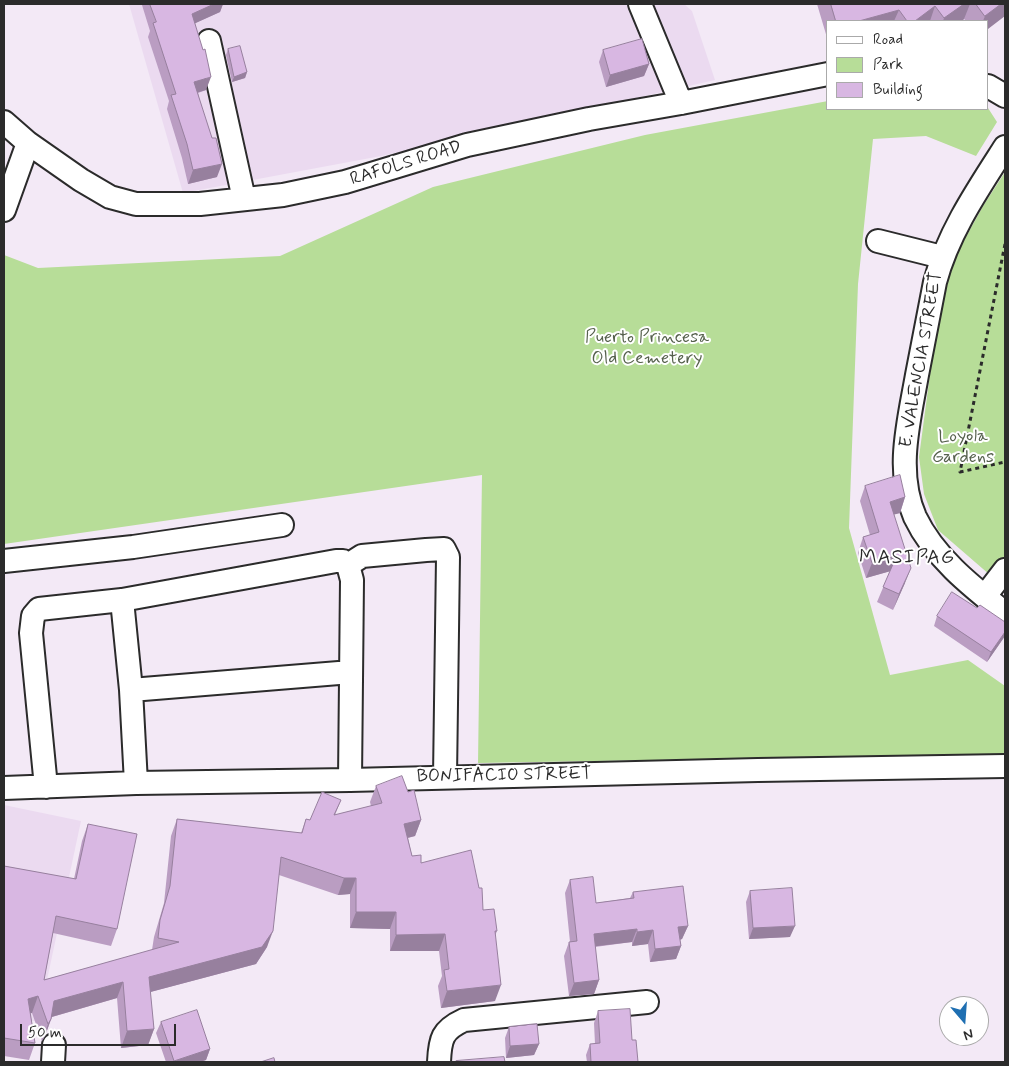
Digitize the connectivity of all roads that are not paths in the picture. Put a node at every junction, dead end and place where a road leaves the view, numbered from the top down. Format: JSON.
{"nodes":[{"id":1,"x":640,"y":4,"type":"edge"},
{"id":2,"x":209,"y":40,"type":"dead end"},
{"id":3,"x":826,"y":74,"type":"edge"},
{"id":4,"x":989,"y":87,"type":"edge"},
{"id":5,"x":1005,"y":96,"type":"edge"},
{"id":6,"x":681,"y":103,"type":"junction"},
{"id":7,"x":4,"y":122,"type":"edge"},
{"id":8,"x":28,"y":143,"type":"junction"},
{"id":9,"x":1005,"y":147,"type":"edge"},
{"id":10,"x":244,"y":199,"type":"junction"},
{"id":11,"x":4,"y":210,"type":"edge"},
{"id":12,"x":878,"y":241,"type":"dead end"},
{"id":13,"x":942,"y":257,"type":"junction"},
{"id":14,"x":282,"y":525,"type":"dead end"},
{"id":15,"x":4,"y":561,"type":"edge"},
{"id":16,"x":348,"y":565,"type":"junction"},
{"id":17,"x":1005,"y":570,"type":"edge"},
{"id":18,"x":984,"y":596,"type":"junction"},
{"id":19,"x":122,"y":600,"type":"junction"},
{"id":20,"x":1005,"y":613,"type":"edge"},
{"id":21,"x":352,"y":672,"type":"junction"},
{"id":22,"x":131,"y":690,"type":"junction"},
{"id":23,"x":1005,"y":766,"type":"edge"},
{"id":24,"x":445,"y":777,"type":"junction"},
{"id":25,"x":350,"y":780,"type":"junction"},
{"id":26,"x":136,"y":783,"type":"junction"},
{"id":27,"x":46,"y":787,"type":"junction"},
{"id":28,"x":4,"y":788,"type":"edge"},
{"id":29,"x":648,"y":1002,"type":"dead end"},
{"id":30,"x":438,"y":1062,"type":"edge"}],
"edges":[{"from":1,"to":6,"type":"street"},
{"from":2,"to":10,"type":"street"},
{"from":3,"to":6,"type":"street","name":"RAFOLS ROAD"},
{"from":4,"to":5,"type":"street"},
{"from":6,"to":10,"type":"street","name":"RAFOLS ROAD"},
{"from":7,"to":8,"type":"street","name":"RAFOLS ROAD"},
{"from":8,"to":10,"type":"street","name":"RAFOLS ROAD"},
{"from":8,"to":11,"type":"street"},
{"from":9,"to":13,"type":"street","name":"E. VALENCIA STREET"},
{"from":12,"to":13,"type":"street"},
{"from":13,"to":18,"type":"street","name":"E. VALENCIA STREET"},
{"from":14,"to":15,"type":"street"},
{"from":16,"to":19,"type":"street"},
{"from":16,"to":21,"type":"street"},
{"from":16,"to":24,"type":"street"},
{"from":17,"to":18,"type":"street"},
{"from":18,"to":20,"type":"street","name":"E. VALENCIA STREET"},
{"from":19,"to":22,"type":"street"},
{"from":19,"to":27,"type":"street"},
{"from":21,"to":22,"type":"street"},
{"from":21,"to":25,"type":"street"},
{"from":22,"to":26,"type":"street"},
{"from":23,"to":24,"type":"street","name":"BONIFACIO STREET"},
{"from":24,"to":25,"type":"street","name":"BONIFACIO STREET"},
{"from":25,"to":26,"type":"street","name":"BONIFACIO STREET"},
{"from":26,"to":27,"type":"street","name":"BONIFACIO STREET"},
{"from":27,"to":28,"type":"street","name":"BONIFACIO STREET"},
{"from":29,"to":30,"type":"street"}]}
